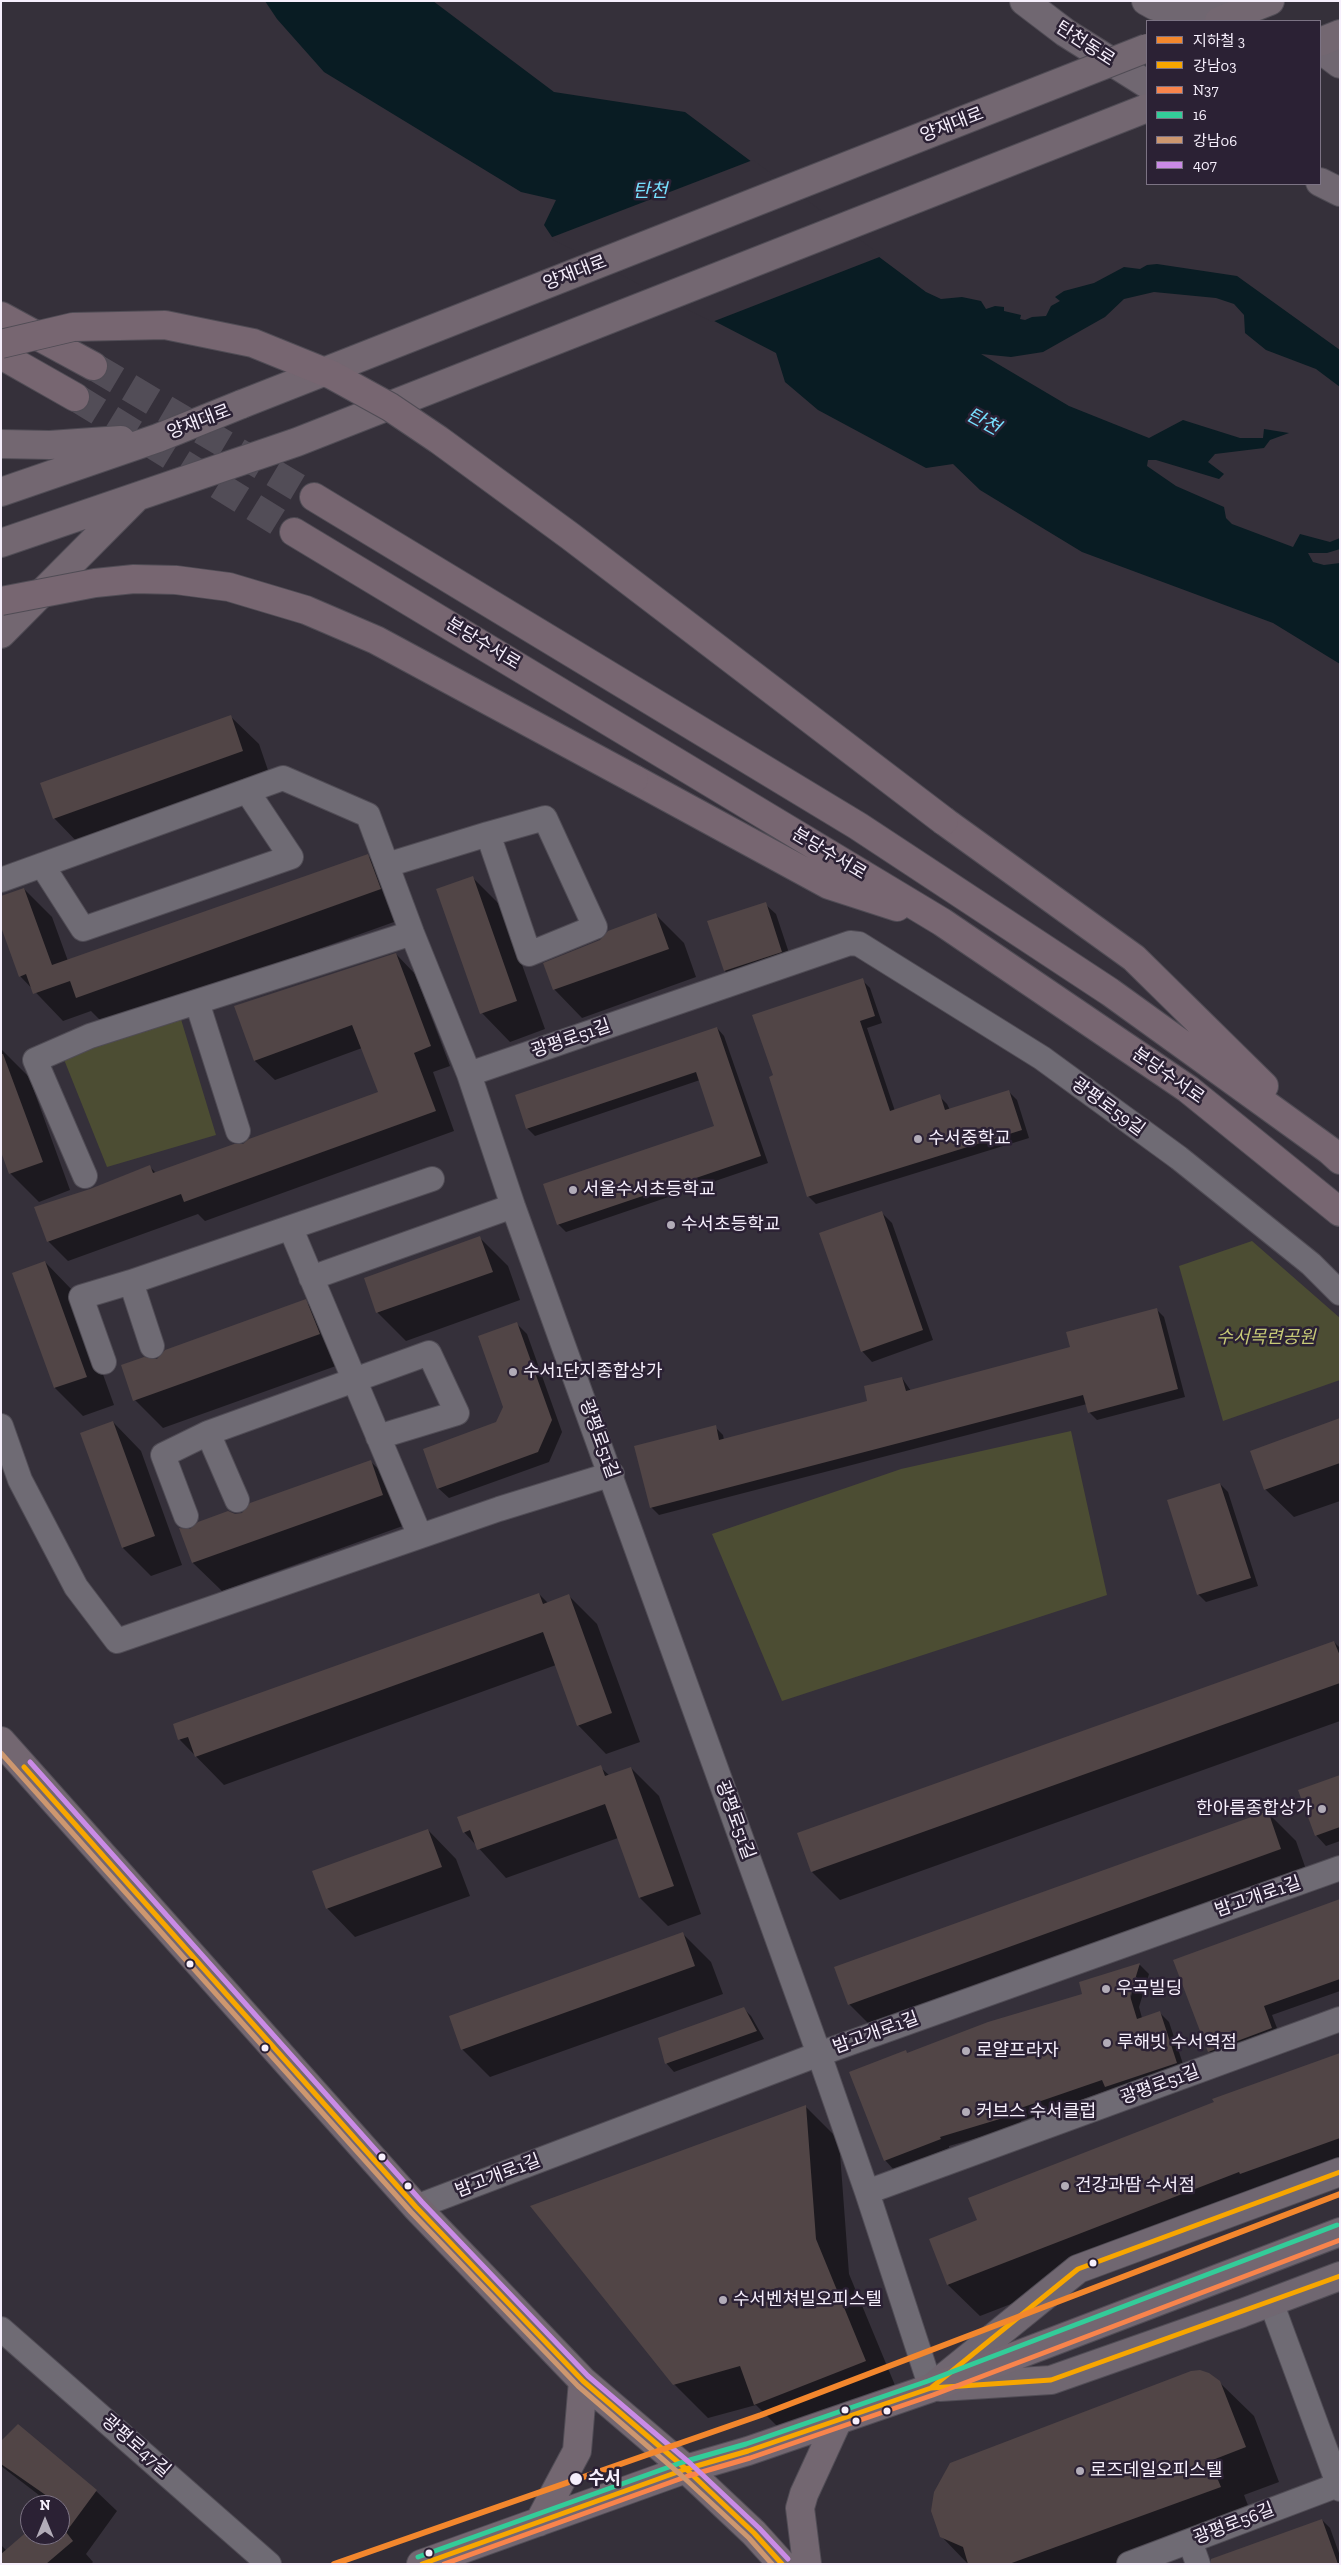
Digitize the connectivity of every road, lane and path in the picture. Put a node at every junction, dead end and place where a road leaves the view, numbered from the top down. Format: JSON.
{"nodes":[{"id":1,"x":1024,"y":1,"type":"edge"},
{"id":2,"x":1146,"y":1,"type":"edge"},
{"id":3,"x":1270,"y":1,"type":"edge"},
{"id":4,"x":1233,"y":20,"type":"edge"},
{"id":5,"x":1340,"y":34,"type":"edge"},
{"id":6,"x":1321,"y":42,"type":"edge"},
{"id":7,"x":1146,"y":48,"type":"edge"},
{"id":8,"x":1321,"y":50,"type":"edge"},
{"id":9,"x":1340,"y":64,"type":"edge"},
{"id":10,"x":1146,"y":83,"type":"edge"},
{"id":11,"x":1146,"y":108,"type":"edge"},
{"id":12,"x":1321,"y":182,"type":"edge"},
{"id":13,"x":1340,"y":192,"type":"edge"},
{"id":14,"x":1,"y":316,"type":"edge"},
{"id":15,"x":1,"y":344,"type":"edge"},
{"id":16,"x":1,"y":354,"type":"edge"},
{"id":17,"x":93,"y":366,"type":"tunnel mouth"},
{"id":18,"x":75,"y":397,"type":"tunnel mouth"},
{"id":19,"x":158,"y":438,"type":"junction"},
{"id":20,"x":1,"y":444,"type":"edge"},
{"id":21,"x":1,"y":492,"type":"edge"},
{"id":22,"x":140,"y":494,"type":"junction"},
{"id":23,"x":314,"y":497,"type":"tunnel mouth"},
{"id":24,"x":294,"y":532,"type":"tunnel mouth"},
{"id":25,"x":1,"y":543,"type":"edge"},
{"id":26,"x":1,"y":601,"type":"edge"},
{"id":27,"x":1,"y":634,"type":"edge"},
{"id":28,"x":246,"y":791,"type":"junction"},
{"id":29,"x":488,"y":834,"type":"junction"},
{"id":30,"x":387,"y":864,"type":"junction"},
{"id":31,"x":42,"y":865,"type":"junction"},
{"id":32,"x":1,"y":880,"type":"edge"},
{"id":33,"x":942,"y":922,"type":"junction"},
{"id":34,"x":412,"y":933,"type":"junction"},
{"id":35,"x":859,"y":944,"type":"joint"},
{"id":36,"x":197,"y":1002,"type":"junction"},
{"id":37,"x":469,"y":1074,"type":"junction"},
{"id":38,"x":238,"y":1131,"type":"dead end"},
{"id":39,"x":1334,"y":1155,"type":"edge"},
{"id":40,"x":86,"y":1176,"type":"dead end"},
{"id":41,"x":432,"y":1179,"type":"dead end"},
{"id":42,"x":514,"y":1206,"type":"junction"},
{"id":43,"x":1340,"y":1212,"type":"edge"},
{"id":44,"x":291,"y":1229,"type":"junction"},
{"id":45,"x":312,"y":1278,"type":"junction"},
{"id":46,"x":131,"y":1282,"type":"junction"},
{"id":47,"x":1340,"y":1293,"type":"edge"},
{"id":48,"x":152,"y":1346,"type":"dead end"},
{"id":49,"x":104,"y":1362,"type":"dead end"},
{"id":50,"x":354,"y":1380,"type":"junction"},
{"id":51,"x":1,"y":1426,"type":"edge"},
{"id":52,"x":208,"y":1432,"type":"junction"},
{"id":53,"x":378,"y":1437,"type":"junction"},
{"id":54,"x":612,"y":1474,"type":"junction"},
{"id":55,"x":237,"y":1500,"type":"dead end"},
{"id":56,"x":186,"y":1516,"type":"dead end"},
{"id":57,"x":420,"y":1536,"type":"junction"},
{"id":58,"x":1,"y":1723,"type":"edge"},
{"id":59,"x":1,"y":1741,"type":"edge"},
{"id":60,"x":24,"y":1767,"type":"junction"},
{"id":61,"x":1340,"y":1868,"type":"edge"},
{"id":62,"x":1340,"y":2019,"type":"edge"},
{"id":63,"x":819,"y":2054,"type":"junction"},
{"id":64,"x":1340,"y":2172,"type":"edge"},
{"id":65,"x":867,"y":2192,"type":"junction"},
{"id":66,"x":416,"y":2207,"type":"junction"},
{"id":67,"x":1340,"y":2232,"type":"edge"},
{"id":68,"x":1340,"y":2276,"type":"edge"},
{"id":69,"x":1271,"y":2302,"type":"junction"},
{"id":70,"x":1,"y":2330,"type":"edge"},
{"id":71,"x":583,"y":2381,"type":"junction"},
{"id":72,"x":931,"y":2388,"type":"junction"},
{"id":73,"x":838,"y":2420,"type":"junction"},
{"id":74,"x":686,"y":2469,"type":"junction"},
{"id":75,"x":1339,"y":2487,"type":"edge"},
{"id":76,"x":539,"y":2522,"type":"junction"},
{"id":77,"x":1190,"y":2541,"type":"junction"},
{"id":78,"x":269,"y":2564,"type":"edge"},
{"id":79,"x":421,"y":2564,"type":"edge"},
{"id":80,"x":782,"y":2564,"type":"edge"},
{"id":81,"x":807,"y":2564,"type":"edge"},
{"id":82,"x":1129,"y":2564,"type":"edge"},
{"id":83,"x":1198,"y":2564,"type":"edge"}],
"edges":[{"from":1,"to":10,"type":"main road","name":"탄천동로"},
{"from":2,"to":4,"type":"main road"},
{"from":3,"to":4,"type":"main road"},
{"from":5,"to":6,"type":"main road"},
{"from":7,"to":19,"type":"main road","name":"양재대로","bridge":true},
{"from":8,"to":9,"type":"main road"},
{"from":11,"to":22,"type":"main road"},
{"from":12,"to":13,"type":"main road"},
{"from":14,"to":17,"type":"highway"},
{"from":15,"to":39,"type":"highway","bridge":true},
{"from":16,"to":18,"type":"highway"},
{"from":19,"to":20,"type":"main road"},
{"from":19,"to":21,"type":"main road","name":"양재대로"},
{"from":22,"to":25,"type":"main road"},
{"from":22,"to":27,"type":"main road"},
{"from":23,"to":39,"type":"highway","name":"분당수서로"},
{"from":24,"to":33,"type":"highway","name":"분당수서로"},
{"from":26,"to":33,"type":"highway","bridge":true},
{"from":28,"to":30,"type":"street"},
{"from":28,"to":31,"type":"street"},
{"from":28,"to":31,"type":"street"},
{"from":29,"to":29,"type":"street"},
{"from":29,"to":30,"type":"street"},
{"from":30,"to":34,"type":"street"},
{"from":31,"to":32,"type":"street"},
{"from":33,"to":43,"type":"highway","name":"분당수서로"},
{"from":34,"to":36,"type":"street"},
{"from":34,"to":37,"type":"street"},
{"from":35,"to":37,"type":"street","name":"광평로51길"},
{"from":35,"to":47,"type":"street","name":"광평로59길"},
{"from":36,"to":38,"type":"street"},
{"from":36,"to":40,"type":"street"},
{"from":37,"to":42,"type":"street","name":"광평로51길"},
{"from":41,"to":44,"type":"street"},
{"from":42,"to":45,"type":"street"},
{"from":42,"to":54,"type":"street","name":"광평로51길"},
{"from":44,"to":45,"type":"street"},
{"from":44,"to":46,"type":"street"},
{"from":45,"to":50,"type":"street"},
{"from":46,"to":48,"type":"street"},
{"from":46,"to":49,"type":"street"},
{"from":50,"to":52,"type":"street"},
{"from":50,"to":53,"type":"street"},
{"from":50,"to":53,"type":"street"},
{"from":51,"to":57,"type":"street"},
{"from":52,"to":55,"type":"street"},
{"from":52,"to":56,"type":"street"},
{"from":53,"to":57,"type":"street"},
{"from":54,"to":57,"type":"street"},
{"from":54,"to":63,"type":"street","name":"광평로51길"},
{"from":58,"to":60,"type":"main road"},
{"from":59,"to":60,"type":"main road"},
{"from":60,"to":66,"type":"main road"},
{"from":61,"to":63,"type":"street","name":"밤고개로1길"},
{"from":62,"to":65,"type":"street","name":"광평로51길"},
{"from":63,"to":65,"type":"street","name":"광평로51길"},
{"from":63,"to":66,"type":"street","name":"밤고개로1길"},
{"from":64,"to":72,"type":"main road"},
{"from":65,"to":72,"type":"street","name":"광평로51길"},
{"from":66,"to":71,"type":"main road"},
{"from":67,"to":72,"type":"main road"},
{"from":68,"to":69,"type":"main road"},
{"from":69,"to":72,"type":"main road"},
{"from":69,"to":75,"type":"street","name":"광평로56길"},
{"from":70,"to":78,"type":"street","name":"광평로47길"},
{"from":71,"to":74,"type":"main road"},
{"from":71,"to":76,"type":"main road"},
{"from":72,"to":73,"type":"main road"},
{"from":73,"to":74,"type":"main road"},
{"from":73,"to":81,"type":"main road"},
{"from":74,"to":76,"type":"main road"},
{"from":74,"to":80,"type":"main road"},
{"from":75,"to":77,"type":"street","name":"광평로56길"},
{"from":76,"to":79,"type":"main road"},
{"from":77,"to":82,"type":"street","name":"광평로56길"},
{"from":77,"to":83,"type":"street"}]}
